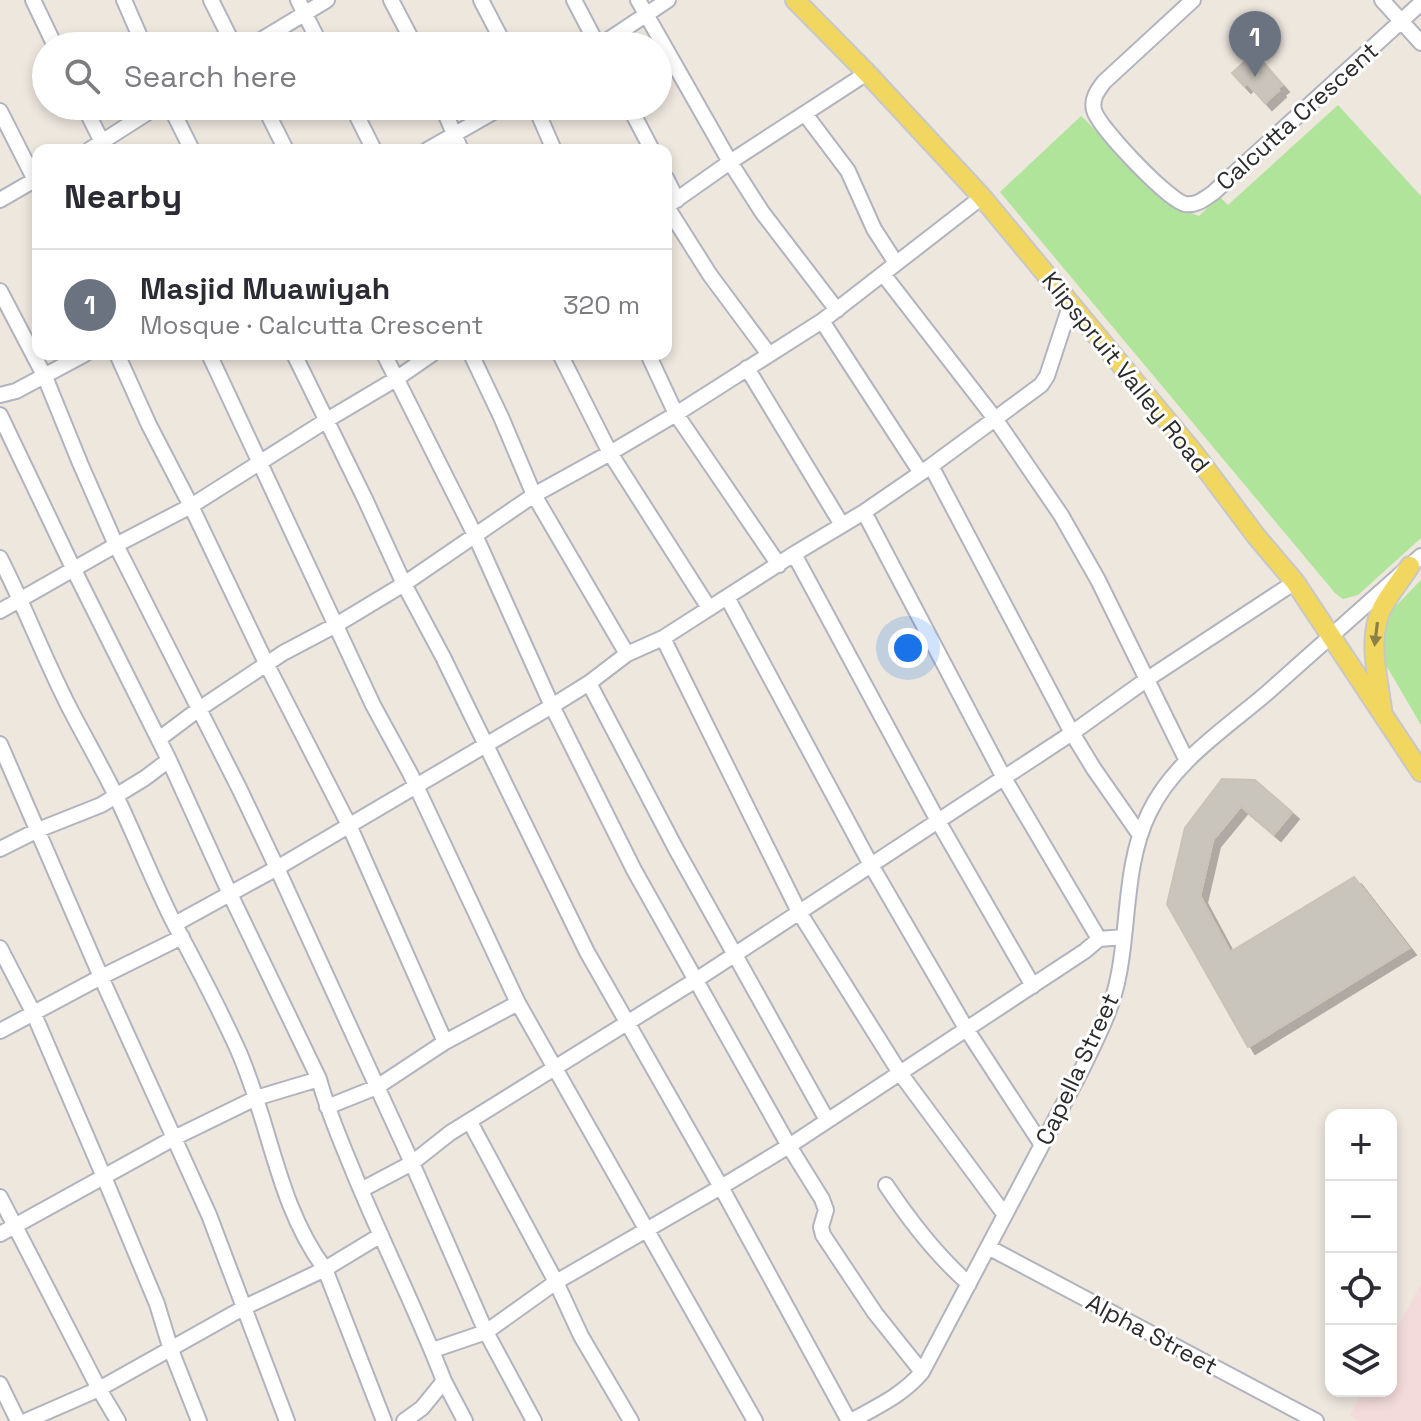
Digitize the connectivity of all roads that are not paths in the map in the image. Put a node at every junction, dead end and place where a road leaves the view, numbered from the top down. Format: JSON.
{"nodes":[{"id":1,"x":33,"y":0,"type":"edge"},
{"id":2,"x":124,"y":0,"type":"edge"},
{"id":3,"x":211,"y":0,"type":"edge"},
{"id":4,"x":327,"y":0,"type":"edge"},
{"id":5,"x":391,"y":0,"type":"edge"},
{"id":6,"x":481,"y":0,"type":"edge"},
{"id":7,"x":574,"y":0,"type":"edge"},
{"id":8,"x":638,"y":0,"type":"edge"},
{"id":9,"x":668,"y":0,"type":"edge"},
{"id":10,"x":795,"y":0,"type":"edge"},
{"id":11,"x":1193,"y":0,"type":"edge"},
{"id":12,"x":1382,"y":0,"type":"edge"},
{"id":13,"x":1421,"y":3,"type":"edge"},
{"id":14,"x":301,"y":7,"type":"edge"},
{"id":15,"x":647,"y":14,"type":"junction"},
{"id":16,"x":1401,"y":21,"type":"junction"},
{"id":17,"x":48,"y":32,"type":"edge"},
{"id":18,"x":138,"y":32,"type":"edge"},
{"id":19,"x":227,"y":32,"type":"edge"},
{"id":20,"x":269,"y":32,"type":"edge"},
{"id":21,"x":314,"y":32,"type":"edge"},
{"id":22,"x":408,"y":32,"type":"edge"},
{"id":23,"x":498,"y":32,"type":"edge"},
{"id":24,"x":591,"y":32,"type":"edge"},
{"id":25,"x":620,"y":32,"type":"edge"},
{"id":26,"x":657,"y":32,"type":"edge"},
{"id":27,"x":1421,"y":43,"type":"edge"},
{"id":28,"x":672,"y":59,"type":"edge"},
{"id":29,"x":867,"y":73,"type":"junction"},
{"id":30,"x":0,"y":111,"type":"edge"},
{"id":31,"x":805,"y":114,"type":"junction"},
{"id":32,"x":89,"y":120,"type":"edge"},
{"id":33,"x":138,"y":120,"type":"edge"},
{"id":34,"x":177,"y":120,"type":"edge"},
{"id":35,"x":271,"y":120,"type":"edge"},
{"id":36,"x":359,"y":120,"type":"edge"},
{"id":37,"x":448,"y":120,"type":"edge"},
{"id":38,"x":479,"y":120,"type":"edge"},
{"id":39,"x":541,"y":120,"type":"edge"},
{"id":40,"x":636,"y":120,"type":"edge"},
{"id":41,"x":454,"y":134,"type":"junction"},
{"id":42,"x":98,"y":144,"type":"edge"},
{"id":43,"x":105,"y":144,"type":"edge"},
{"id":44,"x":189,"y":144,"type":"edge"},
{"id":45,"x":283,"y":144,"type":"edge"},
{"id":46,"x":371,"y":144,"type":"edge"},
{"id":47,"x":437,"y":144,"type":"edge"},
{"id":48,"x":458,"y":144,"type":"edge"},
{"id":49,"x":551,"y":144,"type":"edge"},
{"id":50,"x":649,"y":144,"type":"edge"},
{"id":51,"x":730,"y":162,"type":"junction"},
{"id":52,"x":32,"y":172,"type":"edge"},
{"id":53,"x":32,"y":184,"type":"edge"},
{"id":54,"x":982,"y":197,"type":"junction"},
{"id":55,"x":0,"y":200,"type":"edge"},
{"id":56,"x":672,"y":204,"type":"edge"},
{"id":57,"x":672,"y":208,"type":"edge"},
{"id":58,"x":896,"y":263,"type":"junction"},
{"id":59,"x":883,"y":274,"type":"junction"},
{"id":60,"x":0,"y":291,"type":"edge"},
{"id":61,"x":1071,"y":303,"type":"junction"},
{"id":62,"x":837,"y":310,"type":"junction"},
{"id":63,"x":822,"y":321,"type":"junction"},
{"id":64,"x":32,"y":352,"type":"edge"},
{"id":65,"x":768,"y":353,"type":"junction"},
{"id":66,"x":36,"y":360,"type":"edge"},
{"id":67,"x":75,"y":360,"type":"edge"},
{"id":68,"x":120,"y":360,"type":"edge"},
{"id":69,"x":212,"y":360,"type":"edge"},
{"id":70,"x":297,"y":360,"type":"edge"},
{"id":71,"x":387,"y":360,"type":"edge"},
{"id":72,"x":423,"y":360,"type":"edge"},
{"id":73,"x":474,"y":360,"type":"edge"},
{"id":74,"x":563,"y":360,"type":"edge"},
{"id":75,"x":651,"y":360,"type":"edge"},
{"id":76,"x":747,"y":368,"type":"junction"},
{"id":77,"x":45,"y":377,"type":"junction"},
{"id":78,"x":396,"y":379,"type":"junction"},
{"id":79,"x":0,"y":395,"type":"edge"},
{"id":80,"x":676,"y":414,"type":"junction"},
{"id":81,"x":0,"y":415,"type":"edge"},
{"id":82,"x":327,"y":420,"type":"junction"},
{"id":83,"x":996,"y":420,"type":"junction"},
{"id":84,"x":610,"y":453,"type":"junction"},
{"id":85,"x":261,"y":463,"type":"junction"},
{"id":86,"x":926,"y":470,"type":"junction"},
{"id":87,"x":534,"y":495,"type":"junction"},
{"id":88,"x":191,"y":506,"type":"junction"},
{"id":89,"x":864,"y":512,"type":"junction"},
{"id":90,"x":842,"y":525,"type":"junction"},
{"id":91,"x":475,"y":535,"type":"junction"},
{"id":92,"x":116,"y":545,"type":"junction"},
{"id":93,"x":794,"y":554,"type":"junction"},
{"id":94,"x":0,"y":558,"type":"edge"},
{"id":95,"x":1416,"y":561,"type":"edge"},
{"id":96,"x":779,"y":565,"type":"junction"},
{"id":97,"x":74,"y":570,"type":"junction"},
{"id":98,"x":1295,"y":582,"type":"junction"},
{"id":99,"x":404,"y":584,"type":"junction"},
{"id":100,"x":727,"y":597,"type":"junction"},
{"id":101,"x":21,"y":599,"type":"junction"},
{"id":102,"x":709,"y":608,"type":"junction"},
{"id":103,"x":0,"y":611,"type":"edge"},
{"id":104,"x":336,"y":625,"type":"junction"},
{"id":105,"x":1330,"y":636,"type":"junction"},
{"id":106,"x":663,"y":638,"type":"junction"},
{"id":107,"x":627,"y":654,"type":"junction"},
{"id":108,"x":267,"y":665,"type":"junction"},
{"id":109,"x":1146,"y":680,"type":"junction"},
{"id":110,"x":589,"y":683,"type":"junction"},
{"id":111,"x":552,"y":706,"type":"junction"},
{"id":112,"x":199,"y":709,"type":"junction"},
{"id":113,"x":1382,"y":711,"type":"junction"},
{"id":114,"x":1072,"y":733,"type":"junction"},
{"id":115,"x":159,"y":739,"type":"junction"},
{"id":116,"x":0,"y":744,"type":"edge"},
{"id":117,"x":485,"y":744,"type":"junction"},
{"id":118,"x":169,"y":760,"type":"junction"},
{"id":119,"x":1187,"y":761,"type":"junction"},
{"id":120,"x":1421,"y":772,"type":"edge"},
{"id":121,"x":1004,"y":778,"type":"junction"},
{"id":122,"x":415,"y":786,"type":"junction"},
{"id":123,"x":117,"y":797,"type":"junction"},
{"id":124,"x":938,"y":821,"type":"junction"},
{"id":125,"x":349,"y":825,"type":"junction"},
{"id":126,"x":38,"y":830,"type":"junction"},
{"id":127,"x":1140,"y":835,"type":"junction"},
{"id":128,"x":0,"y":849,"type":"edge"},
{"id":129,"x":871,"y":865,"type":"junction"},
{"id":130,"x":277,"y":868,"type":"junction"},
{"id":131,"x":230,"y":894,"type":"junction"},
{"id":132,"x":799,"y":912,"type":"junction"},
{"id":133,"x":178,"y":931,"type":"junction"},
{"id":134,"x":1124,"y":937,"type":"junction"},
{"id":135,"x":1099,"y":939,"type":"junction"},
{"id":136,"x":0,"y":948,"type":"edge"},
{"id":137,"x":734,"y":955,"type":"junction"},
{"id":138,"x":101,"y":977,"type":"junction"},
{"id":139,"x":696,"y":980,"type":"junction"},
{"id":140,"x":1033,"y":986,"type":"junction"},
{"id":141,"x":518,"y":1003,"type":"junction"},
{"id":142,"x":33,"y":1012,"type":"junction"},
{"id":143,"x":626,"y":1023,"type":"junction"},
{"id":144,"x":967,"y":1030,"type":"junction"},
{"id":145,"x":0,"y":1031,"type":"edge"},
{"id":146,"x":445,"y":1042,"type":"junction"},
{"id":147,"x":554,"y":1069,"type":"junction"},
{"id":148,"x":900,"y":1073,"type":"junction"},
{"id":149,"x":319,"y":1079,"type":"junction"},
{"id":150,"x":377,"y":1087,"type":"junction"},
{"id":151,"x":256,"y":1098,"type":"junction"},
{"id":152,"x":327,"y":1107,"type":"junction"},
{"id":153,"x":827,"y":1120,"type":"junction"},
{"id":154,"x":470,"y":1122,"type":"junction"},
{"id":155,"x":174,"y":1138,"type":"junction"},
{"id":156,"x":1042,"y":1145,"type":"junction"},
{"id":157,"x":789,"y":1146,"type":"junction"},
{"id":158,"x":412,"y":1163,"type":"junction"},
{"id":159,"x":104,"y":1177,"type":"junction"},
{"id":160,"x":886,"y":1185,"type":"dead end"},
{"id":161,"x":721,"y":1187,"type":"junction"},
{"id":162,"x":361,"y":1190,"type":"junction"},
{"id":163,"x":0,"y":1197,"type":"edge"},
{"id":164,"x":1005,"y":1215,"type":"junction"},
{"id":165,"x":16,"y":1226,"type":"junction"},
{"id":166,"x":645,"y":1231,"type":"junction"},
{"id":167,"x":0,"y":1234,"type":"edge"},
{"id":168,"x":381,"y":1235,"type":"junction"},
{"id":169,"x":988,"y":1247,"type":"junction"},
{"id":170,"x":325,"y":1269,"type":"junction"},
{"id":171,"x":556,"y":1282,"type":"junction"},
{"id":172,"x":969,"y":1284,"type":"junction"},
{"id":173,"x":245,"y":1307,"type":"junction"},
{"id":174,"x":486,"y":1332,"type":"junction"},
{"id":175,"x":171,"y":1350,"type":"junction"},
{"id":176,"x":433,"y":1350,"type":"junction"},
{"id":177,"x":922,"y":1372,"type":"junction"},
{"id":178,"x":444,"y":1381,"type":"junction"},
{"id":179,"x":0,"y":1384,"type":"edge"},
{"id":180,"x":99,"y":1389,"type":"junction"},
{"id":181,"x":18,"y":1421,"type":"edge"},
{"id":182,"x":26,"y":1421,"type":"edge"},
{"id":183,"x":118,"y":1421,"type":"edge"},
{"id":184,"x":199,"y":1421,"type":"edge"},
{"id":185,"x":287,"y":1421,"type":"edge"},
{"id":186,"x":384,"y":1421,"type":"edge"},
{"id":187,"x":404,"y":1421,"type":"edge"},
{"id":188,"x":465,"y":1421,"type":"edge"},
{"id":189,"x":534,"y":1421,"type":"edge"},
{"id":190,"x":631,"y":1421,"type":"edge"},
{"id":191,"x":755,"y":1421,"type":"edge"},
{"id":192,"x":850,"y":1421,"type":"edge"},
{"id":193,"x":1316,"y":1421,"type":"edge"}],
"edges":[{"from":1,"to":17,"type":"street"},
{"from":2,"to":18,"type":"street"},
{"from":3,"to":19,"type":"street"},
{"from":4,"to":14,"type":"street"},
{"from":5,"to":22,"type":"street"},
{"from":6,"to":23,"type":"street"},
{"from":7,"to":24,"type":"street"},
{"from":8,"to":15,"type":"street"},
{"from":9,"to":15,"type":"street"},
{"from":10,"to":29,"type":"main road","name":"Klipspruit Valley Road"},
{"from":11,"to":16,"type":"street","name":"Calcutta Crescent"},
{"from":12,"to":16,"type":"street"},
{"from":13,"to":16,"type":"street"},
{"from":14,"to":20,"type":"street"},
{"from":14,"to":21,"type":"street"},
{"from":15,"to":25,"type":"street"},
{"from":15,"to":26,"type":"street"},
{"from":16,"to":27,"type":"street"},
{"from":28,"to":51,"type":"street"},
{"from":29,"to":31,"type":"street"},
{"from":29,"to":54,"type":"main road","name":"Klipspruit Valley Road"},
{"from":30,"to":52,"type":"street"},
{"from":31,"to":51,"type":"street"},
{"from":31,"to":58,"type":"street"},
{"from":32,"to":42,"type":"street"},
{"from":33,"to":43,"type":"street"},
{"from":34,"to":44,"type":"street"},
{"from":35,"to":45,"type":"street"},
{"from":36,"to":46,"type":"street"},
{"from":37,"to":41,"type":"street"},
{"from":38,"to":41,"type":"street"},
{"from":39,"to":49,"type":"street"},
{"from":40,"to":50,"type":"street"},
{"from":41,"to":47,"type":"street"},
{"from":41,"to":48,"type":"street"},
{"from":51,"to":56,"type":"street"},
{"from":51,"to":62,"type":"street"},
{"from":53,"to":55,"type":"street"},
{"from":54,"to":58,"type":"street"},
{"from":54,"to":61,"type":"main road","name":"Klipspruit Valley Road"},
{"from":57,"to":65,"type":"street"},
{"from":58,"to":59,"type":"street"},
{"from":59,"to":62,"type":"street"},
{"from":59,"to":83,"type":"street"},
{"from":60,"to":64,"type":"street"},
{"from":61,"to":83,"type":"street"},
{"from":61,"to":98,"type":"main road","name":"Klipspruit Valley Road"},
{"from":62,"to":63,"type":"street"},
{"from":63,"to":65,"type":"street"},
{"from":63,"to":86,"type":"street"},
{"from":65,"to":76,"type":"street"},
{"from":66,"to":77,"type":"street"},
{"from":67,"to":77,"type":"street"},
{"from":68,"to":88,"type":"street"},
{"from":69,"to":85,"type":"street"},
{"from":70,"to":82,"type":"street"},
{"from":71,"to":78,"type":"street"},
{"from":72,"to":78,"type":"street"},
{"from":73,"to":87,"type":"street"},
{"from":74,"to":84,"type":"street"},
{"from":75,"to":80,"type":"street"},
{"from":76,"to":80,"type":"street"},
{"from":76,"to":90,"type":"street"},
{"from":77,"to":79,"type":"street"},
{"from":77,"to":92,"type":"street"},
{"from":78,"to":82,"type":"street"},
{"from":78,"to":91,"type":"street"},
{"from":80,"to":84,"type":"street"},
{"from":80,"to":96,"type":"street"},
{"from":81,"to":97,"type":"street"},
{"from":82,"to":85,"type":"street"},
{"from":82,"to":99,"type":"street"},
{"from":83,"to":86,"type":"street"},
{"from":83,"to":109,"type":"street"},
{"from":84,"to":87,"type":"street"},
{"from":84,"to":102,"type":"street"},
{"from":85,"to":88,"type":"street"},
{"from":85,"to":104,"type":"street"},
{"from":86,"to":89,"type":"street"},
{"from":86,"to":114,"type":"street"},
{"from":87,"to":91,"type":"street"},
{"from":87,"to":107,"type":"street"},
{"from":88,"to":92,"type":"street"},
{"from":88,"to":108,"type":"street"},
{"from":89,"to":90,"type":"street"},
{"from":89,"to":121,"type":"street"},
{"from":90,"to":93,"type":"street"},
{"from":91,"to":99,"type":"street"},
{"from":91,"to":111,"type":"street"},
{"from":92,"to":97,"type":"street"},
{"from":92,"to":112,"type":"street"},
{"from":93,"to":96,"type":"street"},
{"from":93,"to":124,"type":"street"},
{"from":94,"to":101,"type":"street"},
{"from":95,"to":105,"type":"street","name":"Capella Street"},
{"from":95,"to":113,"type":"main road","one_way":true},
{"from":96,"to":100,"type":"street"},
{"from":97,"to":101,"type":"street"},
{"from":97,"to":115,"type":"street"},
{"from":98,"to":105,"type":"main road","name":"Klipspruit Valley Road"},
{"from":98,"to":109,"type":"street"},
{"from":99,"to":104,"type":"street"},
{"from":99,"to":117,"type":"street"},
{"from":100,"to":102,"type":"street"},
{"from":100,"to":129,"type":"street"},
{"from":101,"to":103,"type":"street"},
{"from":101,"to":123,"type":"street"},
{"from":102,"to":106,"type":"street"},
{"from":104,"to":108,"type":"street"},
{"from":104,"to":122,"type":"street"},
{"from":105,"to":113,"type":"main road","name":"Klipspruit Valley Road"},
{"from":105,"to":119,"type":"street","name":"Capella Street"},
{"from":106,"to":107,"type":"street"},
{"from":106,"to":132,"type":"street"},
{"from":107,"to":110,"type":"street"},
{"from":108,"to":112,"type":"street"},
{"from":108,"to":125,"type":"street"},
{"from":109,"to":114,"type":"street"},
{"from":109,"to":119,"type":"street"},
{"from":110,"to":111,"type":"street"},
{"from":110,"to":137,"type":"street"},
{"from":111,"to":117,"type":"street"},
{"from":111,"to":139,"type":"street"},
{"from":112,"to":115,"type":"street"},
{"from":112,"to":130,"type":"street"},
{"from":113,"to":120,"type":"main road","name":"Klipspruit Valley Road"},
{"from":114,"to":121,"type":"street"},
{"from":114,"to":127,"type":"street"},
{"from":115,"to":118,"type":"street"},
{"from":116,"to":126,"type":"street"},
{"from":117,"to":122,"type":"street"},
{"from":117,"to":143,"type":"street"},
{"from":118,"to":123,"type":"street"},
{"from":118,"to":131,"type":"street"},
{"from":119,"to":127,"type":"street","name":"Capella Street"},
{"from":121,"to":124,"type":"street"},
{"from":121,"to":135,"type":"street"},
{"from":122,"to":125,"type":"street"},
{"from":122,"to":141,"type":"street"},
{"from":123,"to":126,"type":"street"},
{"from":123,"to":133,"type":"street"},
{"from":124,"to":129,"type":"street"},
{"from":124,"to":140,"type":"street"},
{"from":125,"to":130,"type":"street"},
{"from":125,"to":146,"type":"street"},
{"from":126,"to":128,"type":"street"},
{"from":126,"to":138,"type":"street"},
{"from":127,"to":134,"type":"street","name":"Capella Street"},
{"from":129,"to":132,"type":"street"},
{"from":129,"to":144,"type":"street"},
{"from":130,"to":131,"type":"street"},
{"from":130,"to":150,"type":"street"},
{"from":131,"to":133,"type":"street"},
{"from":131,"to":149,"type":"street"},
{"from":132,"to":137,"type":"street"},
{"from":132,"to":148,"type":"street"},
{"from":133,"to":138,"type":"street"},
{"from":133,"to":151,"type":"street"},
{"from":134,"to":135,"type":"street"},
{"from":134,"to":156,"type":"street","name":"Capella Street"},
{"from":135,"to":140,"type":"street"},
{"from":136,"to":142,"type":"street"},
{"from":137,"to":139,"type":"street"},
{"from":137,"to":153,"type":"street"},
{"from":138,"to":142,"type":"street"},
{"from":138,"to":155,"type":"street"},
{"from":139,"to":143,"type":"street"},
{"from":139,"to":157,"type":"street"},
{"from":140,"to":144,"type":"street"},
{"from":141,"to":146,"type":"street"},
{"from":141,"to":147,"type":"street"},
{"from":142,"to":145,"type":"street"},
{"from":142,"to":159,"type":"street"},
{"from":143,"to":147,"type":"street"},
{"from":143,"to":161,"type":"street"},
{"from":144,"to":148,"type":"street"},
{"from":144,"to":156,"type":"street"},
{"from":146,"to":150,"type":"street"},
{"from":147,"to":154,"type":"street"},
{"from":147,"to":166,"type":"street"},
{"from":148,"to":153,"type":"street"},
{"from":148,"to":164,"type":"street"},
{"from":149,"to":151,"type":"street"},
{"from":149,"to":152,"type":"street"},
{"from":150,"to":152,"type":"street"},
{"from":150,"to":158,"type":"street"},
{"from":151,"to":155,"type":"street"},
{"from":151,"to":170,"type":"street"},
{"from":152,"to":162,"type":"street"},
{"from":153,"to":157,"type":"street"},
{"from":154,"to":158,"type":"street"},
{"from":154,"to":171,"type":"street"},
{"from":155,"to":159,"type":"street"},
{"from":155,"to":173,"type":"street"},
{"from":156,"to":164,"type":"street","name":"Capella Street"},
{"from":157,"to":161,"type":"street"},
{"from":157,"to":177,"type":"street"},
{"from":158,"to":162,"type":"street"},
{"from":158,"to":174,"type":"street"},
{"from":159,"to":165,"type":"street"},
{"from":159,"to":175,"type":"street"},
{"from":160,"to":172,"type":"street"},
{"from":161,"to":166,"type":"street"},
{"from":161,"to":192,"type":"street"},
{"from":162,"to":168,"type":"street"},
{"from":163,"to":165,"type":"street"},
{"from":164,"to":169,"type":"street","name":"Capella Street"},
{"from":165,"to":167,"type":"street"},
{"from":165,"to":180,"type":"street"},
{"from":166,"to":171,"type":"street"},
{"from":166,"to":191,"type":"street"},
{"from":168,"to":170,"type":"street"},
{"from":168,"to":176,"type":"street"},
{"from":169,"to":172,"type":"street","name":"Capella Street"},
{"from":169,"to":193,"type":"street","name":"Alpha Street"},
{"from":170,"to":173,"type":"street"},
{"from":170,"to":186,"type":"street"},
{"from":171,"to":174,"type":"street"},
{"from":171,"to":190,"type":"street"},
{"from":172,"to":177,"type":"street","name":"Capella Street"},
{"from":173,"to":175,"type":"street"},
{"from":173,"to":185,"type":"street"},
{"from":174,"to":176,"type":"street"},
{"from":174,"to":189,"type":"street"},
{"from":175,"to":180,"type":"street"},
{"from":175,"to":184,"type":"street"},
{"from":176,"to":178,"type":"street"},
{"from":177,"to":192,"type":"street","name":"Capella Street"},
{"from":178,"to":187,"type":"street"},
{"from":178,"to":188,"type":"street"},
{"from":179,"to":181,"type":"street"},
{"from":180,"to":182,"type":"street"},
{"from":180,"to":183,"type":"street"}]}
